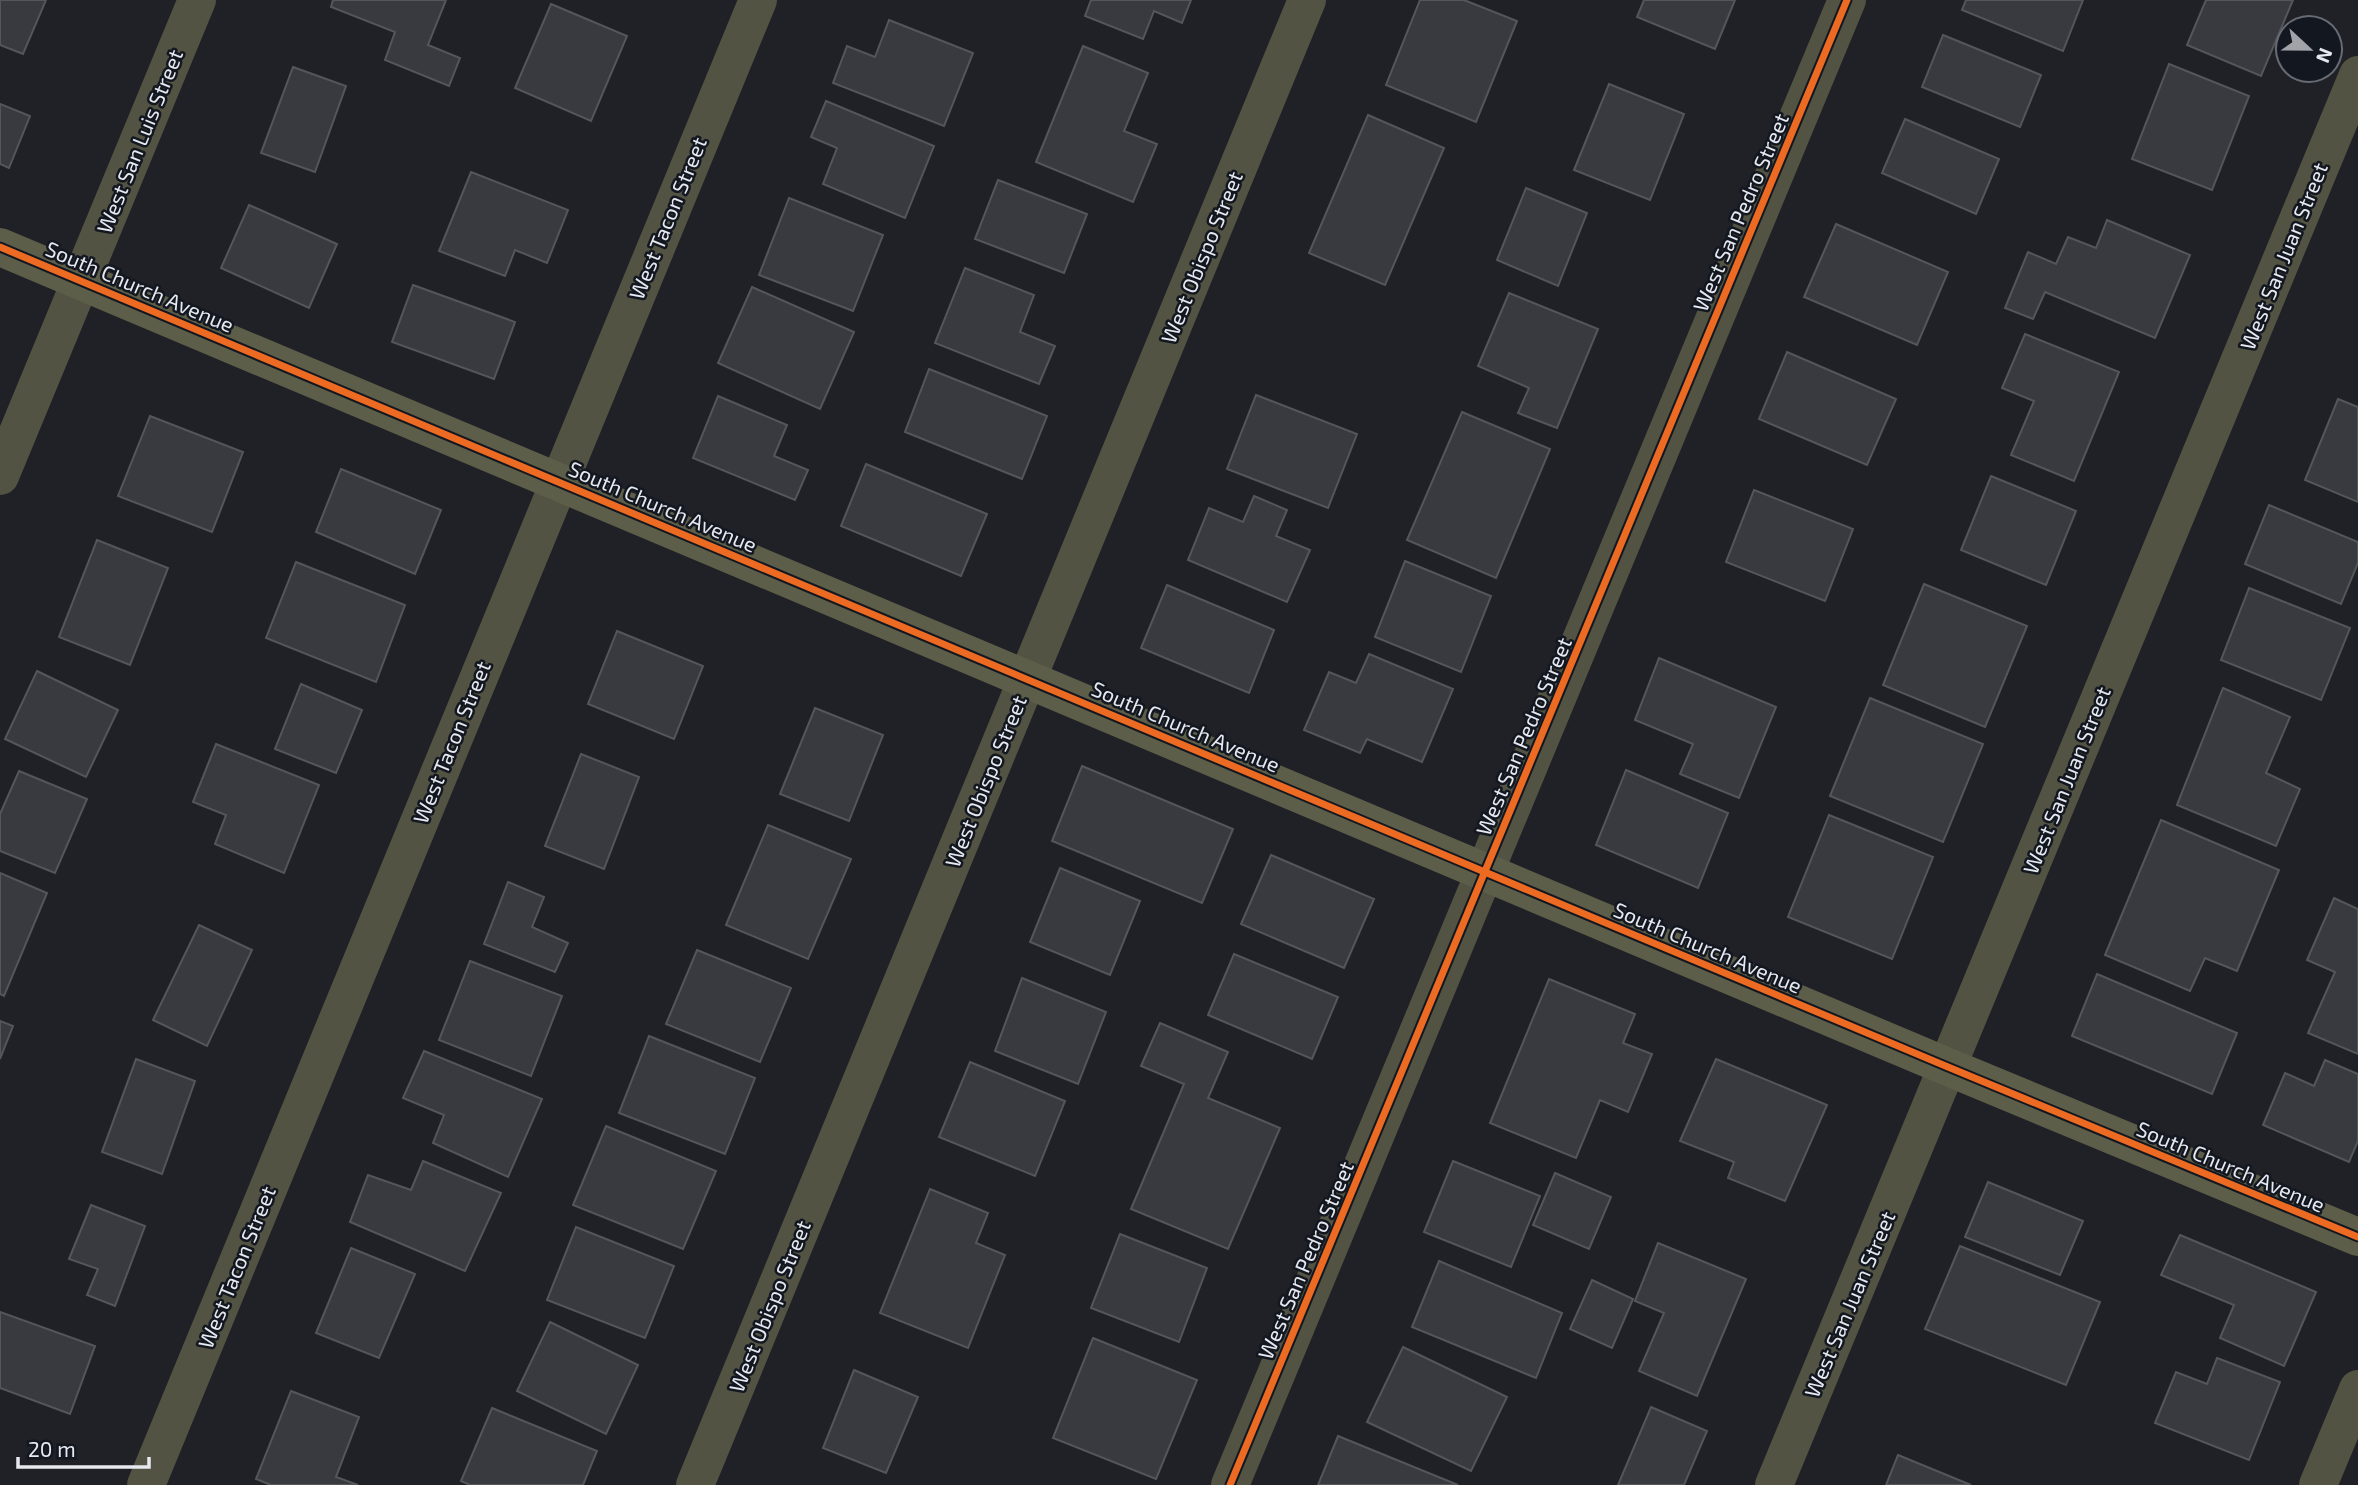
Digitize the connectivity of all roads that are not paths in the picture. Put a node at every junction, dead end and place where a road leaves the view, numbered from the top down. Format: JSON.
{"nodes":[{"id":1,"x":197,"y":0,"type":"edge"},
{"id":2,"x":758,"y":0,"type":"edge"},
{"id":3,"x":1307,"y":0,"type":"edge"},
{"id":4,"x":1847,"y":0,"type":"edge"},
{"id":5,"x":2358,"y":75,"type":"edge"},
{"id":6,"x":0,"y":247,"type":"edge"},
{"id":7,"x":81,"y":280,"type":"junction"},
{"id":8,"x":0,"y":476,"type":"edge"},
{"id":9,"x":559,"y":480,"type":"junction"},
{"id":10,"x":1027,"y":679,"type":"junction"},
{"id":11,"x":1486,"y":872,"type":"junction"},
{"id":12,"x":1948,"y":1067,"type":"junction"},
{"id":13,"x":2358,"y":1237,"type":"edge"},
{"id":14,"x":2358,"y":1390,"type":"edge"},
{"id":15,"x":146,"y":1485,"type":"edge"},
{"id":16,"x":695,"y":1485,"type":"edge"},
{"id":17,"x":1230,"y":1485,"type":"edge"},
{"id":18,"x":1774,"y":1485,"type":"edge"},
{"id":19,"x":2318,"y":1485,"type":"edge"}],
"edges":[{"from":1,"to":7,"type":"street","name":"West San Luis Street"},
{"from":2,"to":9,"type":"street","name":"West Tacon Street"},
{"from":3,"to":10,"type":"street","name":"West Obispo Street"},
{"from":4,"to":11,"type":"street","name":"West San Pedro Street"},
{"from":5,"to":12,"type":"street","name":"West San Juan Street"},
{"from":6,"to":7,"type":"street","name":"South Church Avenue"},
{"from":7,"to":8,"type":"street","name":"West San Luis Street"},
{"from":7,"to":9,"type":"street","name":"South Church Avenue"},
{"from":9,"to":10,"type":"street","name":"South Church Avenue"},
{"from":9,"to":15,"type":"street","name":"West Tacon Street"},
{"from":10,"to":11,"type":"street","name":"South Church Avenue"},
{"from":10,"to":16,"type":"street","name":"West Obispo Street"},
{"from":11,"to":12,"type":"street","name":"South Church Avenue"},
{"from":11,"to":17,"type":"street","name":"West San Pedro Street"},
{"from":12,"to":13,"type":"street","name":"South Church Avenue"},
{"from":12,"to":18,"type":"street","name":"West San Juan Street"},
{"from":14,"to":19,"type":"street"}]}
